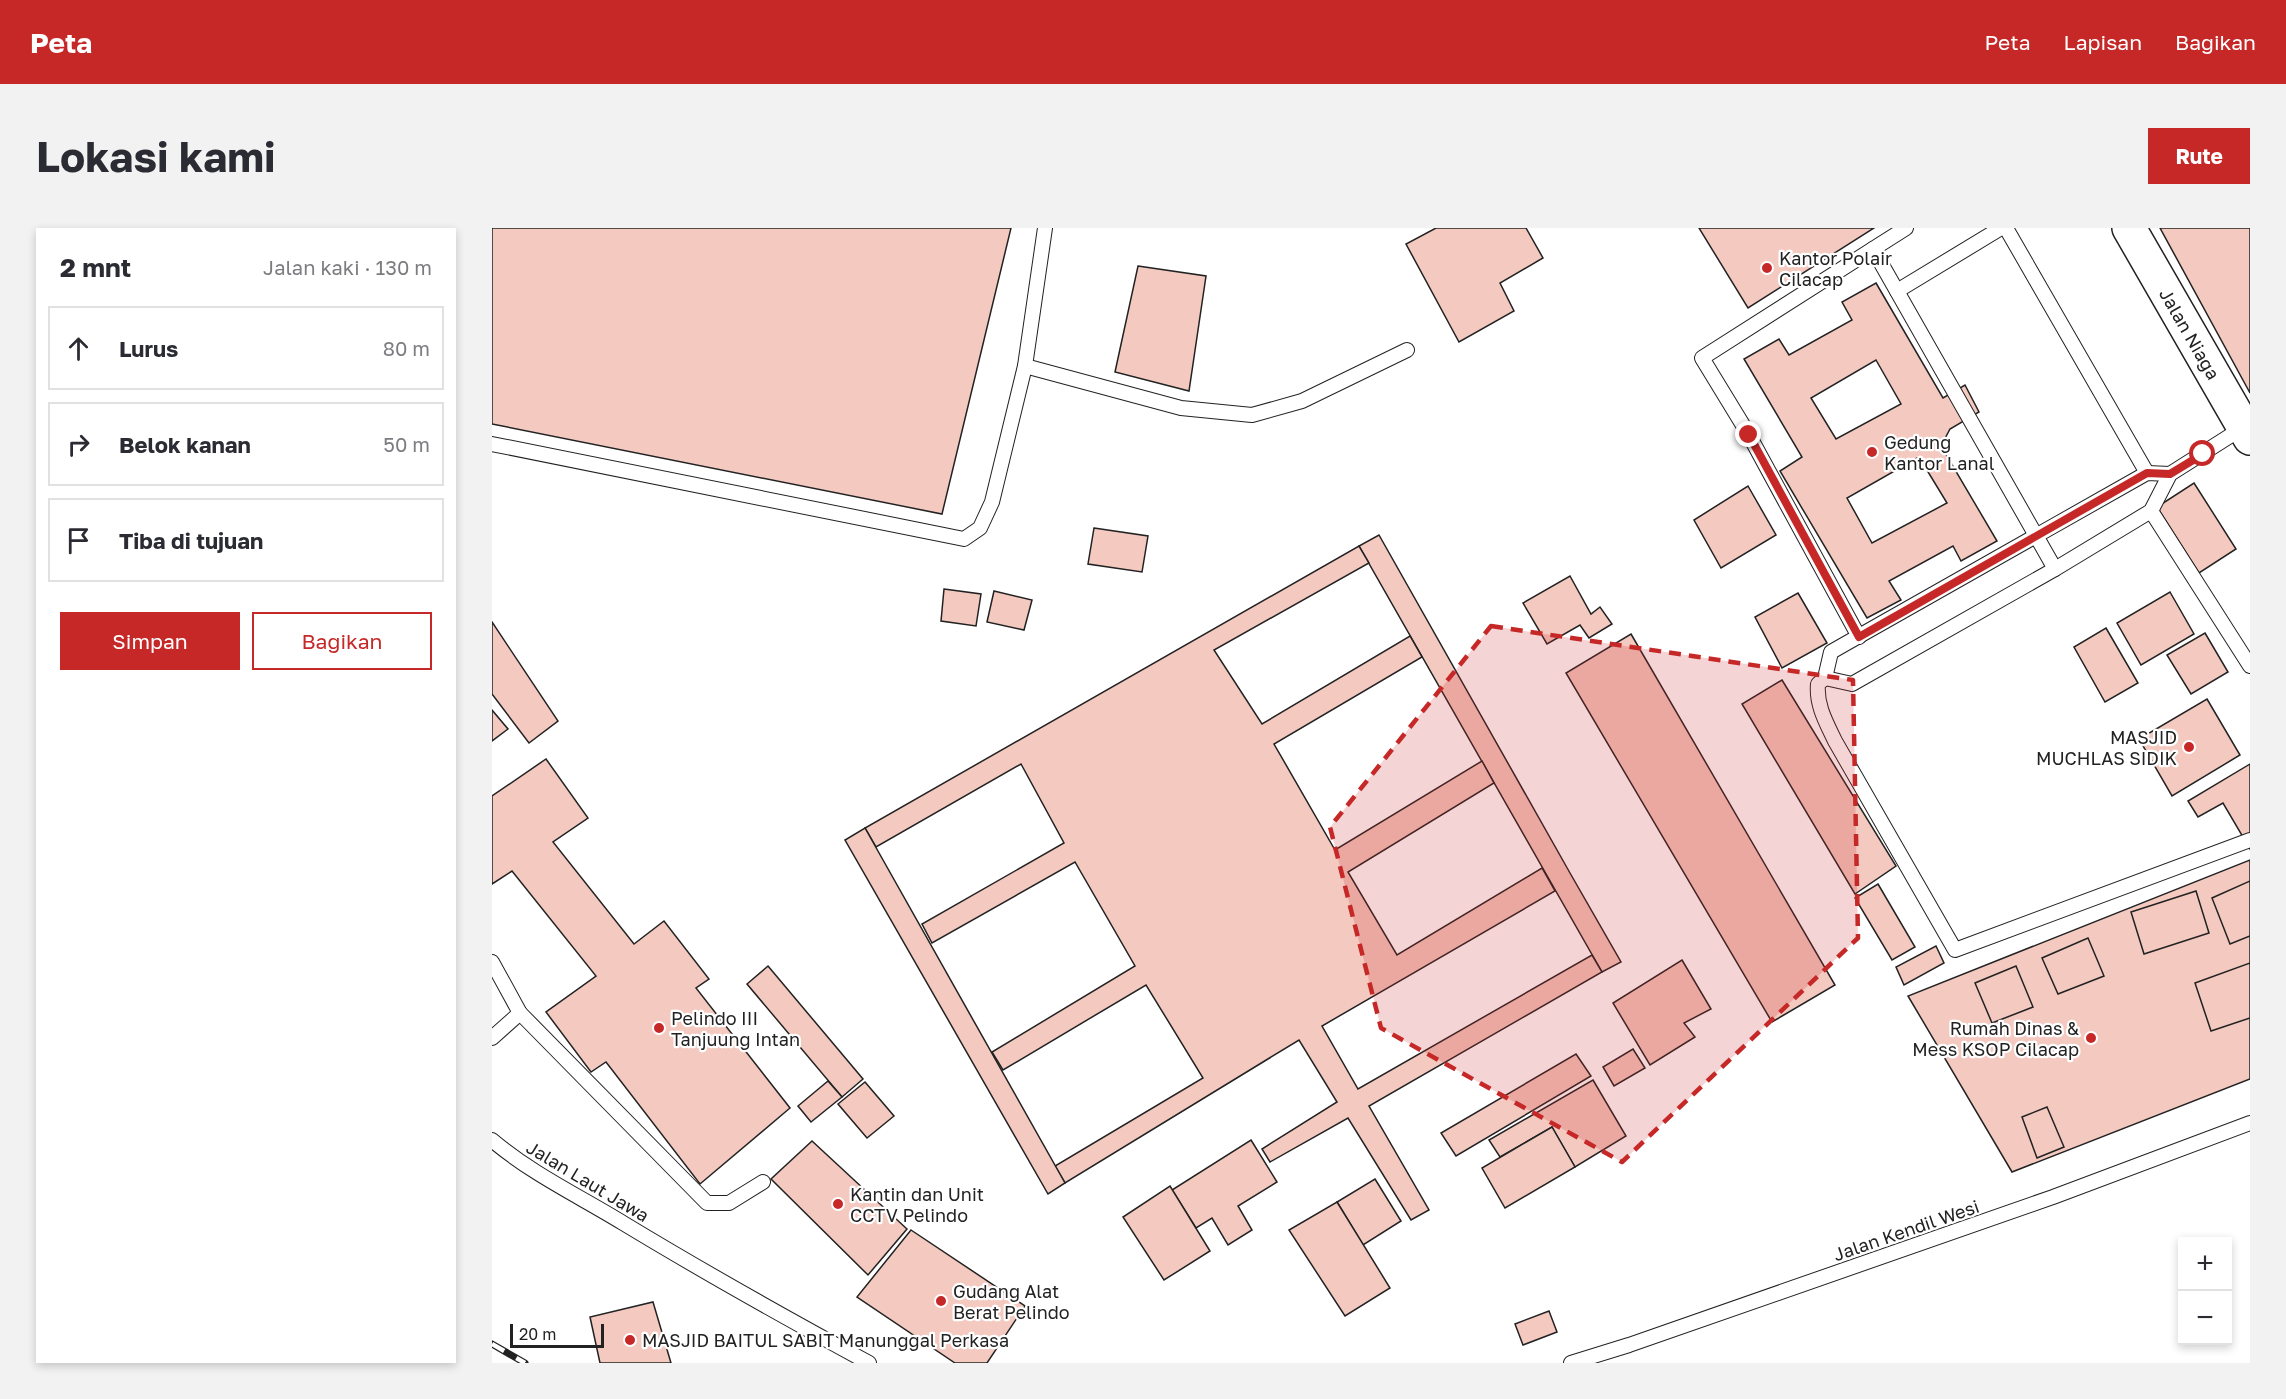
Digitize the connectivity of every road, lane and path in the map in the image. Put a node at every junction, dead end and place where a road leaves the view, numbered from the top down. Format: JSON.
{"nodes":[{"id":1,"x":1045,"y":228,"type":"edge"},
{"id":2,"x":1906,"y":228,"type":"edge"},
{"id":3,"x":2001,"y":228,"type":"edge"},
{"id":4,"x":2006,"y":228,"type":"edge"},
{"id":5,"x":2129,"y":228,"type":"edge"},
{"id":6,"x":1873,"y":249,"type":"junction"},
{"id":7,"x":1898,"y":291,"type":"junction"},
{"id":8,"x":1407,"y":350,"type":"dead end"},
{"id":9,"x":1025,"y":366,"type":"junction"},
{"id":10,"x":2247,"y":432,"type":"edge"},
{"id":11,"x":492,"y":444,"type":"edge"},
{"id":12,"x":2147,"y":473,"type":"junction"},
{"id":13,"x":2170,"y":474,"type":"junction"},
{"id":14,"x":2151,"y":511,"type":"junction"},
{"id":15,"x":2035,"y":537,"type":"junction"},
{"id":16,"x":2055,"y":569,"type":"junction"},
{"id":17,"x":1859,"y":637,"type":"junction"},
{"id":18,"x":2250,"y":666,"type":"edge"},
{"id":19,"x":1825,"y":678,"type":"junction"},
{"id":20,"x":2250,"y":840,"type":"edge"},
{"id":21,"x":492,"y":962,"type":"edge"},
{"id":22,"x":520,"y":1013,"type":"junction"},
{"id":23,"x":492,"y":1038,"type":"edge"},
{"id":24,"x":2250,"y":1123,"type":"edge"},
{"id":25,"x":492,"y":1140,"type":"edge"},
{"id":26,"x":763,"y":1182,"type":"dead end"},
{"id":27,"x":869,"y":1363,"type":"edge"},
{"id":28,"x":1571,"y":1363,"type":"edge"}],
"edges":[{"from":1,"to":9,"type":"lane"},
{"from":2,"to":6,"type":"lane"},
{"from":3,"to":7,"type":"lane"},
{"from":4,"to":12,"type":"lane"},
{"from":5,"to":10,"type":"main road","name":"Jalan Niaga"},
{"from":6,"to":7,"type":"lane"},
{"from":6,"to":17,"type":"lane"},
{"from":7,"to":15,"type":"lane"},
{"from":8,"to":9,"type":"lane"},
{"from":9,"to":11,"type":"lane"},
{"from":10,"to":13,"type":"lane"},
{"from":12,"to":13,"type":"lane"},
{"from":12,"to":15,"type":"lane"},
{"from":13,"to":14,"type":"lane"},
{"from":14,"to":16,"type":"lane"},
{"from":14,"to":18,"type":"lane"},
{"from":15,"to":16,"type":"lane"},
{"from":15,"to":17,"type":"lane"},
{"from":16,"to":19,"type":"lane"},
{"from":17,"to":19,"type":"lane"},
{"from":19,"to":20,"type":"lane"},
{"from":21,"to":22,"type":"lane"},
{"from":22,"to":23,"type":"lane"},
{"from":22,"to":26,"type":"lane"},
{"from":24,"to":28,"type":"lane","name":"Jalan Kendil Wesi"},
{"from":25,"to":27,"type":"lane","name":"Jalan Laut Jawa"}]}
